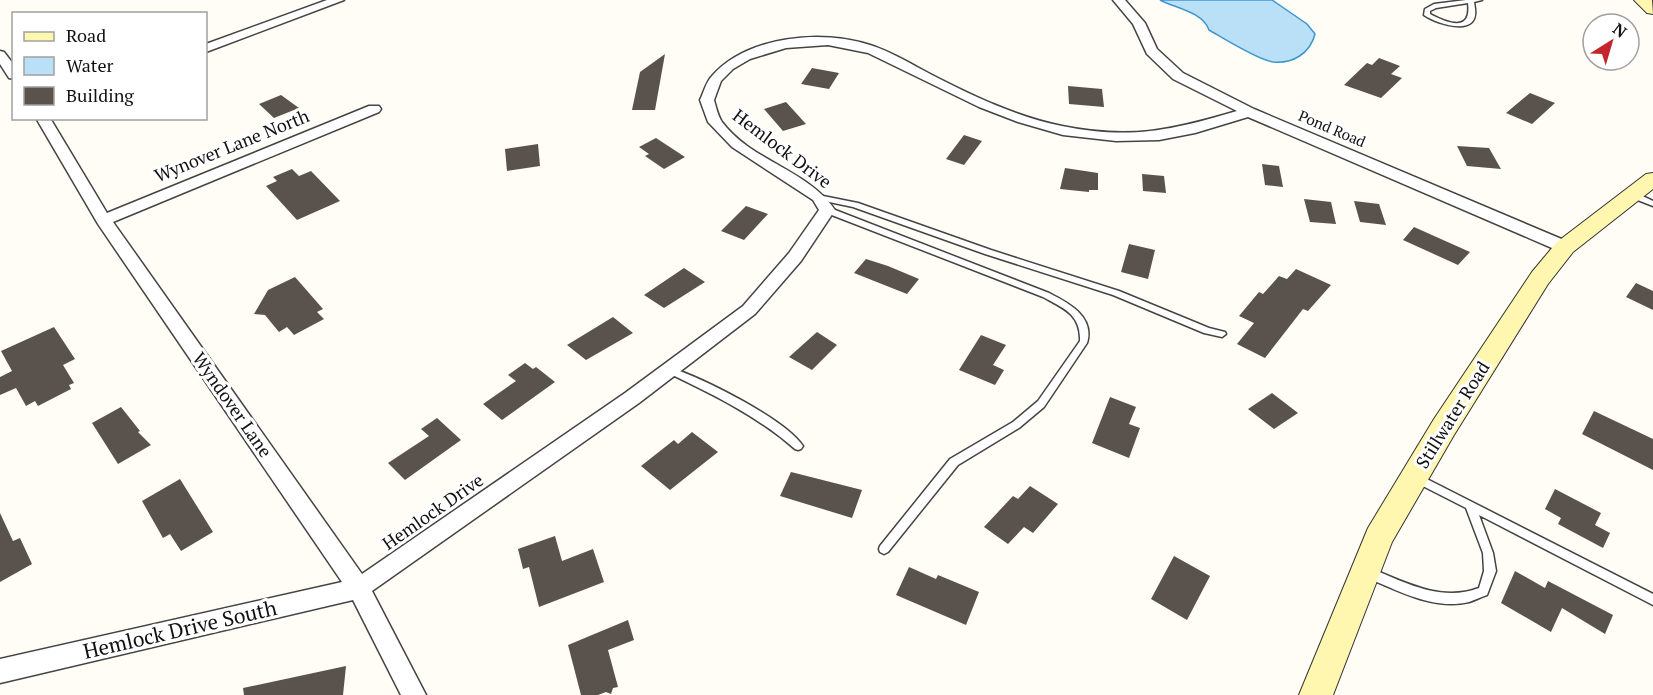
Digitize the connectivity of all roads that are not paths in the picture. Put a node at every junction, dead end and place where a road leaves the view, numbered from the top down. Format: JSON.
{"nodes":[{"id":1,"x":338,"y":0,"type":"edge"},
{"id":2,"x":1119,"y":0,"type":"edge"},
{"id":3,"x":1479,"y":0,"type":"edge"},
{"id":4,"x":1642,"y":0,"type":"edge"},
{"id":5,"x":1471,"y":1,"type":"edge"},
{"id":6,"x":1653,"y":9,"type":"edge"},
{"id":7,"x":207,"y":48,"type":"edge"},
{"id":8,"x":0,"y":56,"type":"edge"},
{"id":9,"x":12,"y":72,"type":"edge"},
{"id":10,"x":374,"y":109,"type":"dead end"},
{"id":11,"x":1248,"y":112,"type":"junction"},
{"id":12,"x":44,"y":120,"type":"edge"},
{"id":13,"x":1646,"y":193,"type":"edge"},
{"id":14,"x":823,"y":203,"type":"junction"},
{"id":15,"x":104,"y":220,"type":"junction"},
{"id":16,"x":1565,"y":247,"type":"junction"},
{"id":17,"x":1222,"y":334,"type":"dead end"},
{"id":18,"x":669,"y":370,"type":"junction"},
{"id":19,"x":798,"y":446,"type":"dead end"},
{"id":20,"x":1415,"y":477,"type":"junction"},
{"id":21,"x":1470,"y":505,"type":"junction"},
{"id":22,"x":884,"y":549,"type":"dead end"},
{"id":23,"x":1365,"y":572,"type":"junction"},
{"id":24,"x":359,"y":588,"type":"junction"},
{"id":25,"x":1653,"y":600,"type":"edge"},
{"id":26,"x":0,"y":672,"type":"edge"},
{"id":27,"x":414,"y":695,"type":"edge"},
{"id":28,"x":1316,"y":695,"type":"edge"}],
"edges":[{"from":1,"to":7,"type":"street"},
{"from":2,"to":11,"type":"street","name":"Pond Road"},
{"from":3,"to":5,"type":"lane"},
{"from":4,"to":6,"type":"main road"},
{"from":5,"to":5,"type":"lane"},
{"from":8,"to":9,"type":"street"},
{"from":10,"to":15,"type":"street","name":"Wynover Lane North"},
{"from":11,"to":14,"type":"street","name":"Hemlock Drive"},
{"from":11,"to":16,"type":"street","name":"Pond Road"},
{"from":12,"to":15,"type":"street","name":"Wyndover Lane"},
{"from":13,"to":16,"type":"main road","name":"Stillwater Road"},
{"from":14,"to":17,"type":"lane"},
{"from":14,"to":18,"type":"street","name":"Hemlock Drive"},
{"from":14,"to":22,"type":"lane"},
{"from":15,"to":24,"type":"street","name":"Wyndover Lane"},
{"from":16,"to":20,"type":"main road","name":"Stillwater Road"},
{"from":18,"to":19,"type":"lane"},
{"from":18,"to":24,"type":"street","name":"Hemlock Drive"},
{"from":20,"to":21,"type":"lane"},
{"from":20,"to":23,"type":"main road","name":"Stillwater Road"},
{"from":21,"to":23,"type":"lane"},
{"from":21,"to":25,"type":"lane"},
{"from":23,"to":28,"type":"main road","name":"Stillwater Road"},
{"from":24,"to":26,"type":"street","name":"Hemlock Drive South"},
{"from":24,"to":27,"type":"street","name":"Wyndover Lane"}]}
